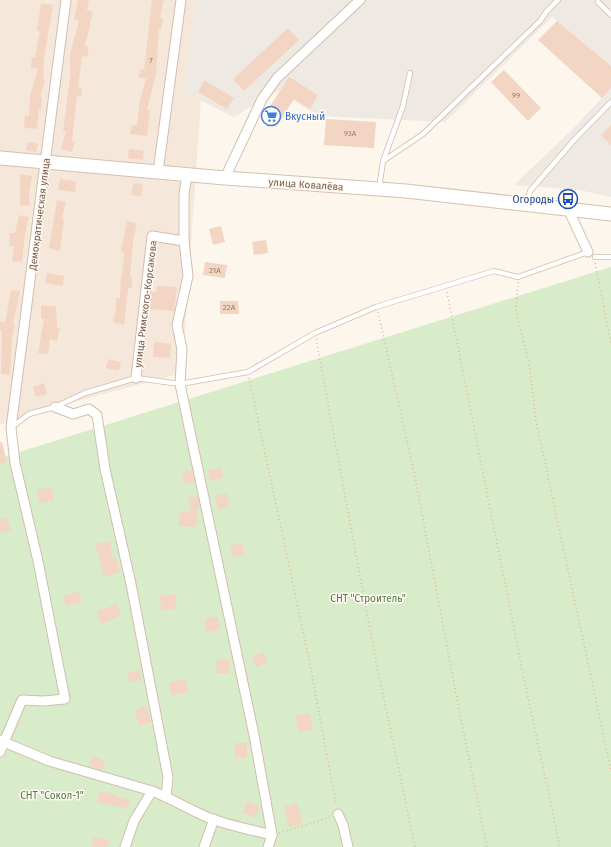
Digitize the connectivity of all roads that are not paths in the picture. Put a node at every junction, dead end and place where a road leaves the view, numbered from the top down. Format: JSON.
{"nodes":[{"id":1,"x":66,"y":0,"type":"edge"},
{"id":2,"x":181,"y":0,"type":"edge"},
{"id":3,"x":360,"y":0,"type":"edge"},
{"id":4,"x":558,"y":0,"type":"edge"},
{"id":5,"x":598,"y":2,"type":"dead end"},
{"id":6,"x":611,"y":15,"type":"edge"},
{"id":7,"x":410,"y":73,"type":"dead end"},
{"id":8,"x":611,"y":102,"type":"edge"},
{"id":9,"x":0,"y":158,"type":"edge"},
{"id":10,"x":383,"y":161,"type":"junction"},
{"id":11,"x":46,"y":162,"type":"junction"},
{"id":12,"x":158,"y":172,"type":"junction"},
{"id":13,"x":187,"y":174,"type":"junction"},
{"id":14,"x":225,"y":178,"type":"junction"},
{"id":15,"x":379,"y":189,"type":"junction"},
{"id":16,"x":527,"y":204,"type":"junction"},
{"id":17,"x":568,"y":209,"type":"junction"},
{"id":18,"x":611,"y":214,"type":"edge"},
{"id":19,"x":184,"y":241,"type":"junction"},
{"id":20,"x":592,"y":255,"type":"junction"},
{"id":21,"x":611,"y":257,"type":"edge"},
{"id":22,"x":136,"y":378,"type":"junction"},
{"id":23,"x":180,"y":384,"type":"junction"},
{"id":24,"x":55,"y":407,"type":"junction"},
{"id":25,"x":11,"y":428,"type":"junction"},
{"id":26,"x":2,"y":741,"type":"edge"},
{"id":27,"x":0,"y":752,"type":"edge"},
{"id":28,"x":152,"y":791,"type":"junction"},
{"id":29,"x":166,"y":797,"type":"junction"},
{"id":30,"x":338,"y":814,"type":"road end"},
{"id":31,"x":214,"y":819,"type":"junction"},
{"id":32,"x":272,"y":835,"type":"junction"},
{"id":33,"x":125,"y":847,"type":"edge"},
{"id":34,"x":204,"y":847,"type":"edge"},
{"id":35,"x":268,"y":847,"type":"edge"},
{"id":36,"x":275,"y":847,"type":"edge"},
{"id":37,"x":348,"y":847,"type":"edge"}],
"edges":[{"from":1,"to":11,"type":"street","name":"Демократическая улица"},
{"from":2,"to":12,"type":"street"},
{"from":3,"to":14,"type":"street"},
{"from":4,"to":10,"type":"lane"},
{"from":5,"to":6,"type":"lane"},
{"from":7,"to":10,"type":"lane"},
{"from":8,"to":16,"type":"lane"},
{"from":9,"to":11,"type":"street","name":"улица Ковалёва"},
{"from":10,"to":15,"type":"lane"},
{"from":11,"to":12,"type":"street","name":"улица Ковалёва"},
{"from":11,"to":25,"type":"street","name":"Демократическая улица"},
{"from":12,"to":13,"type":"street","name":"улица Ковалёва"},
{"from":13,"to":14,"type":"street","name":"улица Ковалёва"},
{"from":13,"to":19,"type":"street"},
{"from":14,"to":15,"type":"street","name":"улица Ковалёва"},
{"from":15,"to":16,"type":"street","name":"улица Ковалёва"},
{"from":16,"to":17,"type":"street","name":"улица Ковалёва"},
{"from":17,"to":18,"type":"street","name":"улица Ковалёва"},
{"from":17,"to":20,"type":"street"},
{"from":19,"to":22,"type":"street","name":"улица Римского-Корсакова"},
{"from":19,"to":23,"type":"street"},
{"from":20,"to":21,"type":"lane"},
{"from":20,"to":23,"type":"lane"},
{"from":22,"to":23,"type":"lane"},
{"from":22,"to":24,"type":"lane"},
{"from":23,"to":32,"type":"street"},
{"from":24,"to":25,"type":"lane"},
{"from":24,"to":29,"type":"street"},
{"from":25,"to":26,"type":"street","name":"Демократическая улица"},
{"from":26,"to":27,"type":"street"},
{"from":26,"to":28,"type":"street"},
{"from":28,"to":29,"type":"street"},
{"from":28,"to":33,"type":"street"},
{"from":29,"to":31,"type":"street"},
{"from":30,"to":37,"type":"street"},
{"from":31,"to":32,"type":"street"},
{"from":31,"to":34,"type":"street"},
{"from":32,"to":35,"type":"street"},
{"from":32,"to":36,"type":"street"}]}
